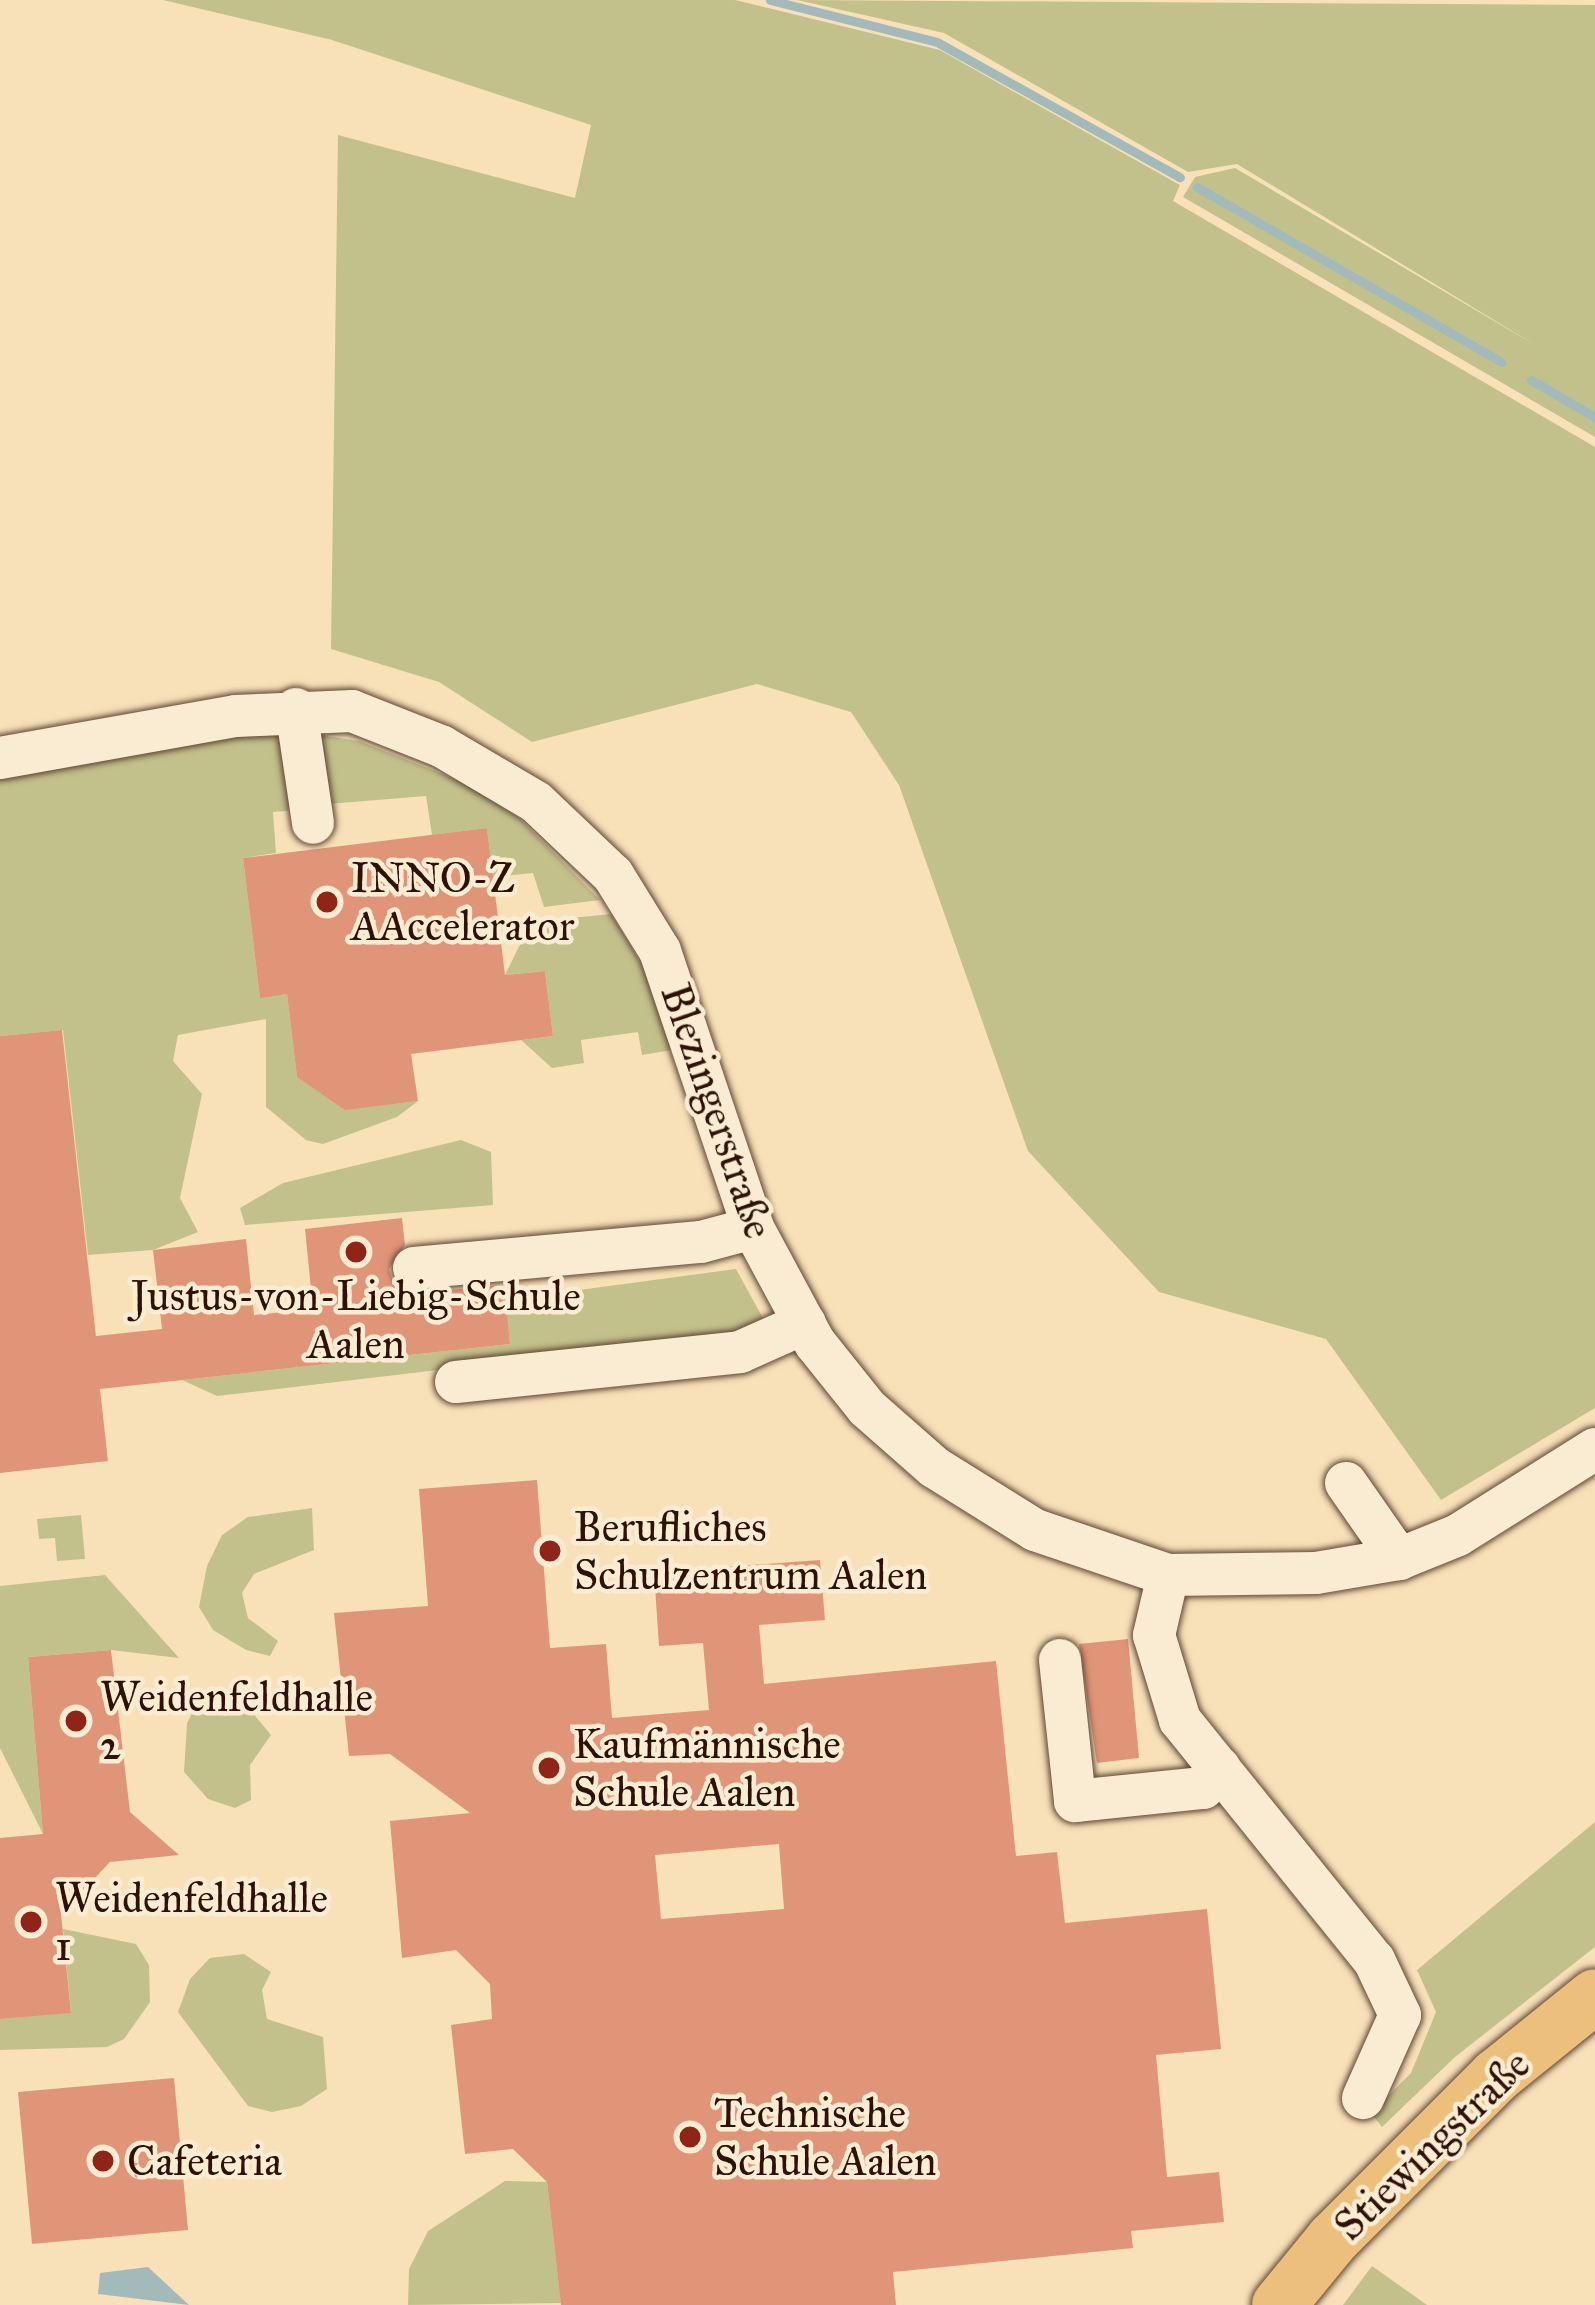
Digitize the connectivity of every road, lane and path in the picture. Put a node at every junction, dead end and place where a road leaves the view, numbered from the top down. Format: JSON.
{"nodes":[{"id":1,"x":296,"y":709,"type":"junction"},
{"id":2,"x":0,"y":758,"type":"edge"},
{"id":3,"x":314,"y":823,"type":"dead end"},
{"id":4,"x":753,"y":1228,"type":"junction"},
{"id":5,"x":414,"y":1268,"type":"dead end"},
{"id":6,"x":805,"y":1324,"type":"junction"},
{"id":7,"x":456,"y":1382,"type":"dead end"},
{"id":8,"x":1595,"y":1449,"type":"edge"},
{"id":9,"x":1346,"y":1483,"type":"dead end"},
{"id":10,"x":1399,"y":1558,"type":"junction"},
{"id":11,"x":1168,"y":1575,"type":"junction"},
{"id":12,"x":1060,"y":1660,"type":"dead end"},
{"id":13,"x":1220,"y":1768,"type":"junction"},
{"id":14,"x":1595,"y":1996,"type":"edge"},
{"id":15,"x":1363,"y":2098,"type":"dead end"},
{"id":16,"x":1279,"y":2305,"type":"edge"}],
"edges":[{"from":1,"to":2,"type":"street","name":"Blezingerstraße"},
{"from":1,"to":3,"type":"street"},
{"from":1,"to":4,"type":"street","name":"Blezingerstraße"},
{"from":4,"to":5,"type":"street"},
{"from":4,"to":6,"type":"street","name":"Blezingerstraße"},
{"from":6,"to":7,"type":"street"},
{"from":6,"to":11,"type":"street","name":"Blezingerstraße"},
{"from":8,"to":10,"type":"street","name":"Blezingerstraße"},
{"from":9,"to":10,"type":"street"},
{"from":10,"to":11,"type":"street","name":"Blezingerstraße"},
{"from":11,"to":13,"type":"street"},
{"from":12,"to":13,"type":"street"},
{"from":13,"to":15,"type":"street"},
{"from":14,"to":16,"type":"main road","name":"Stiewingstraße"}]}
